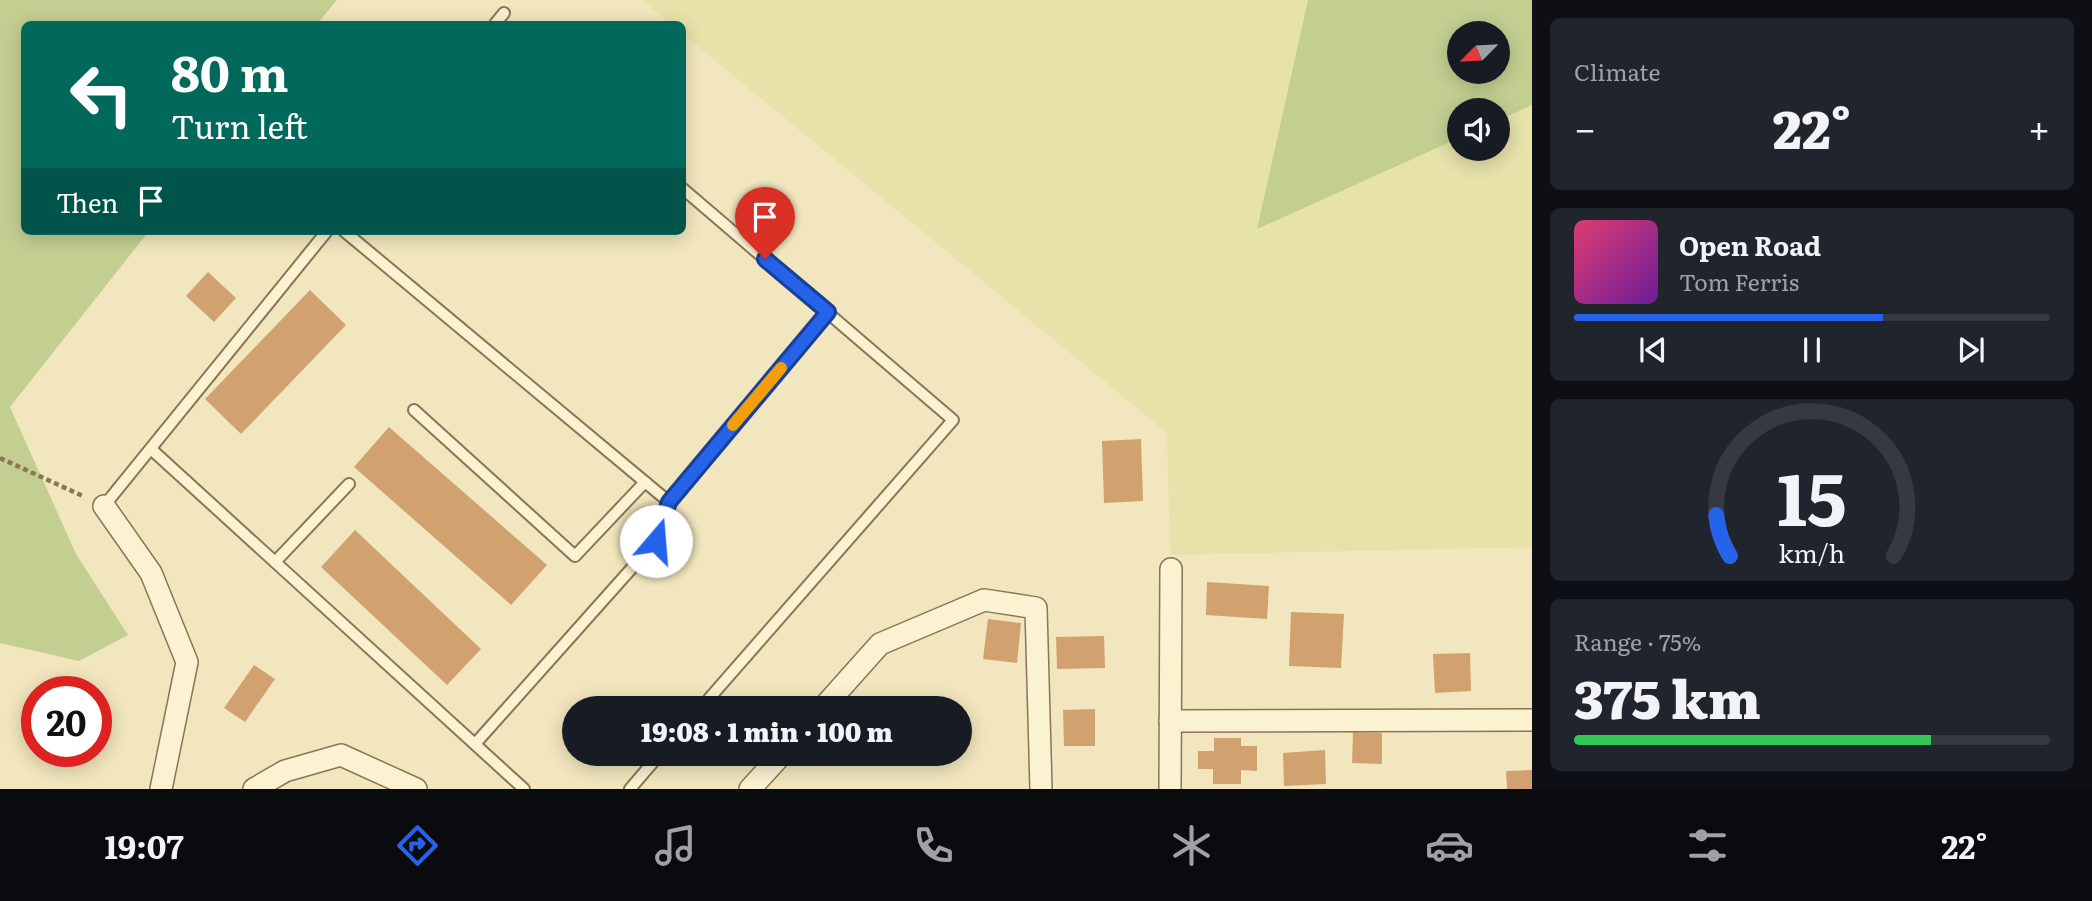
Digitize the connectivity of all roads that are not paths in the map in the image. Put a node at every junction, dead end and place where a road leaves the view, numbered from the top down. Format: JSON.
{"nodes":[{"id":1,"x":505,"y":13,"type":"dead end"},
{"id":2,"x":498,"y":21,"type":"edge"},
{"id":3,"x":686,"y":191,"type":"edge"},
{"id":4,"x":324,"y":235,"type":"edge"},
{"id":5,"x":349,"y":235,"type":"edge"},
{"id":6,"x":828,"y":312,"type":"junction"},
{"id":7,"x":414,"y":410,"type":"dead end"},
{"id":8,"x":151,"y":449,"type":"junction"},
{"id":9,"x":645,"y":482,"type":"junction"},
{"id":10,"x":349,"y":484,"type":"dead end"},
{"id":11,"x":669,"y":502,"type":"junction"},
{"id":12,"x":104,"y":506,"type":"joint"},
{"id":13,"x":275,"y":562,"type":"junction"},
{"id":14,"x":1171,"y":569,"type":"dead end"},
{"id":15,"x":711,"y":696,"type":"edge"},
{"id":16,"x":834,"y":696,"type":"edge"},
{"id":17,"x":1532,"y":720,"type":"edge"},
{"id":18,"x":1170,"y":721,"type":"junction"},
{"id":19,"x":475,"y":744,"type":"junction"},
{"id":20,"x":650,"y":766,"type":"edge"},
{"id":21,"x":771,"y":766,"type":"edge"},
{"id":22,"x":161,"y":789,"type":"edge"},
{"id":23,"x":254,"y":789,"type":"edge"},
{"id":24,"x":416,"y":789,"type":"edge"},
{"id":25,"x":524,"y":789,"type":"edge"},
{"id":26,"x":630,"y":789,"type":"edge"},
{"id":27,"x":750,"y":789,"type":"edge"},
{"id":28,"x":1041,"y":789,"type":"edge"},
{"id":29,"x":1170,"y":789,"type":"edge"}],
"edges":[{"from":1,"to":2,"type":"lane"},
{"from":3,"to":6,"type":"lane"},
{"from":4,"to":8,"type":"lane"},
{"from":5,"to":9,"type":"lane"},
{"from":6,"to":11,"type":"lane"},
{"from":6,"to":15,"type":"lane"},
{"from":7,"to":9,"type":"lane"},
{"from":8,"to":12,"type":"lane"},
{"from":8,"to":13,"type":"lane"},
{"from":9,"to":11,"type":"lane"},
{"from":10,"to":13,"type":"lane"},
{"from":11,"to":19,"type":"lane"},
{"from":12,"to":22,"type":"street"},
{"from":13,"to":19,"type":"lane"},
{"from":14,"to":18,"type":"street"},
{"from":16,"to":28,"type":"street"},
{"from":17,"to":18,"type":"street"},
{"from":18,"to":29,"type":"street"},
{"from":19,"to":25,"type":"lane"},
{"from":20,"to":26,"type":"lane"},
{"from":21,"to":27,"type":"street"},
{"from":23,"to":24,"type":"street"}]}
